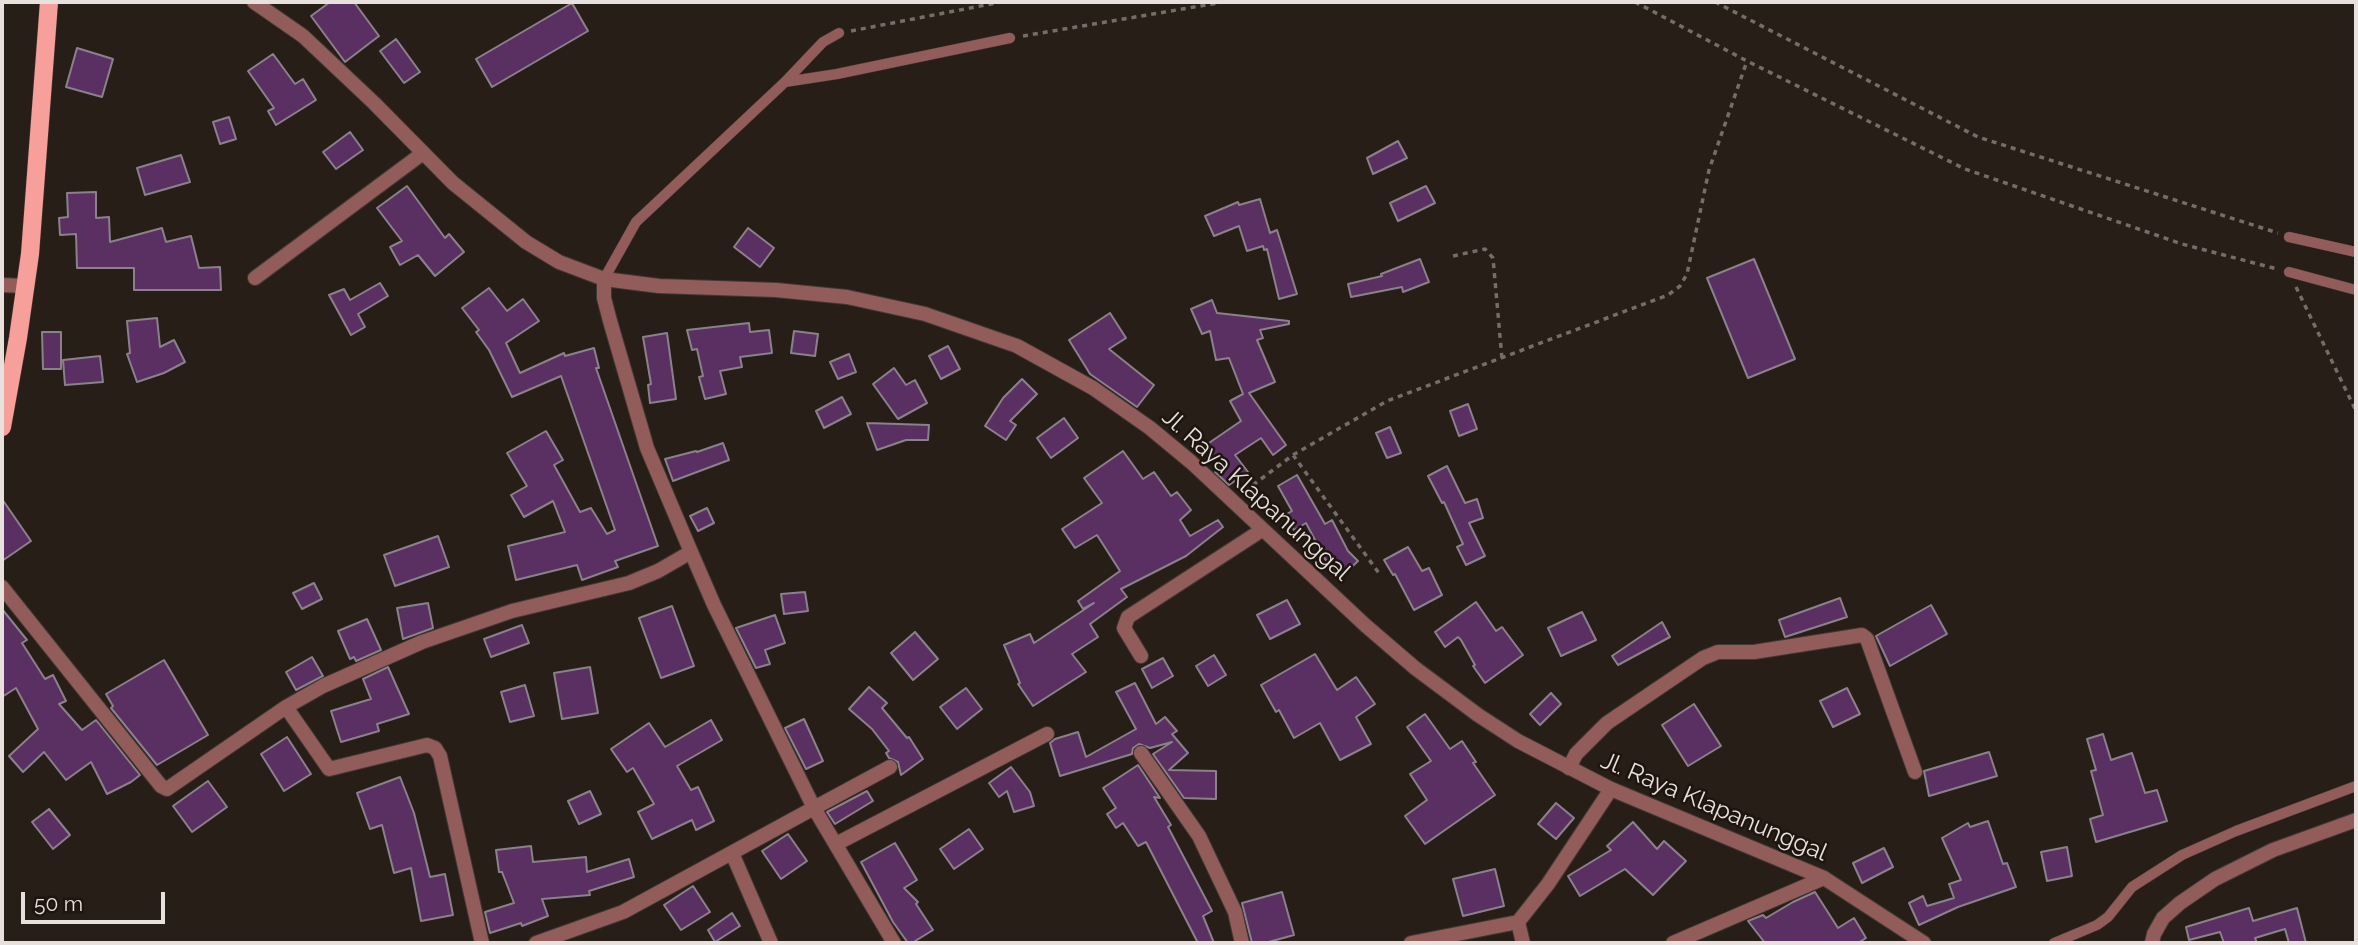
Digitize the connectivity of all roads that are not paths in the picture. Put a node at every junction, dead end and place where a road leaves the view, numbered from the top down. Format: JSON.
{"nodes":[{"id":1,"x":49,"y":2,"type":"edge"},
{"id":2,"x":254,"y":2,"type":"edge"},
{"id":3,"x":839,"y":33,"type":"road end"},
{"id":4,"x":1010,"y":38,"type":"road end"},
{"id":5,"x":785,"y":82,"type":"junction"},
{"id":6,"x":423,"y":153,"type":"junction"},
{"id":7,"x":2289,"y":237,"type":"road end"},
{"id":8,"x":2356,"y":252,"type":"edge"},
{"id":9,"x":2289,"y":272,"type":"road end"},
{"id":10,"x":255,"y":278,"type":"dead end"},
{"id":11,"x":604,"y":279,"type":"junction"},
{"id":12,"x":2,"y":285,"type":"edge"},
{"id":13,"x":24,"y":286,"type":"junction"},
{"id":14,"x":2356,"y":290,"type":"edge"},
{"id":15,"x":2,"y":427,"type":"edge"},
{"id":16,"x":1262,"y":530,"type":"junction"},
{"id":17,"x":691,"y":552,"type":"junction"},
{"id":18,"x":2,"y":587,"type":"edge"},
{"id":19,"x":1142,"y":656,"type":"dead end"},
{"id":20,"x":286,"y":707,"type":"junction"},
{"id":21,"x":1047,"y":734,"type":"dead end"},
{"id":22,"x":1141,"y":753,"type":"dead end"},
{"id":23,"x":890,"y":766,"type":"dead end"},
{"id":24,"x":1569,"y":768,"type":"junction"},
{"id":25,"x":1915,"y":772,"type":"dead end"},
{"id":26,"x":2356,"y":786,"type":"edge"},
{"id":27,"x":1611,"y":789,"type":"junction"},
{"id":28,"x":814,"y":808,"type":"junction"},
{"id":29,"x":2356,"y":820,"type":"edge"},
{"id":30,"x":835,"y":844,"type":"junction"},
{"id":31,"x":732,"y":853,"type":"junction"},
{"id":32,"x":1824,"y":878,"type":"junction"},
{"id":33,"x":1518,"y":922,"type":"junction"},
{"id":34,"x":482,"y":943,"type":"edge"},
{"id":35,"x":536,"y":943,"type":"edge"},
{"id":36,"x":771,"y":943,"type":"edge"},
{"id":37,"x":894,"y":943,"type":"edge"},
{"id":38,"x":1242,"y":943,"type":"edge"},
{"id":39,"x":1411,"y":943,"type":"edge"},
{"id":40,"x":1523,"y":943,"type":"edge"},
{"id":41,"x":1673,"y":943,"type":"edge"},
{"id":42,"x":1924,"y":943,"type":"edge"},
{"id":43,"x":2054,"y":943,"type":"edge"},
{"id":44,"x":2152,"y":943,"type":"edge"}],
"edges":[{"from":1,"to":13,"type":"main road"},
{"from":2,"to":6,"type":"street","name":"Jl. Raya Klapanunggal"},
{"from":3,"to":5,"type":"lane"},
{"from":4,"to":5,"type":"lane"},
{"from":5,"to":11,"type":"lane"},
{"from":6,"to":10,"type":"street"},
{"from":6,"to":11,"type":"street","name":"Jl. Raya Klapanunggal"},
{"from":7,"to":8,"type":"lane"},
{"from":9,"to":14,"type":"lane"},
{"from":11,"to":16,"type":"street","name":"Jl. Raya Klapanunggal"},
{"from":11,"to":17,"type":"street"},
{"from":12,"to":13,"type":"street"},
{"from":13,"to":15,"type":"main road"},
{"from":16,"to":19,"type":"street"},
{"from":16,"to":24,"type":"street","name":"Jl. Raya Klapanunggal"},
{"from":17,"to":20,"type":"street"},
{"from":17,"to":28,"type":"street"},
{"from":18,"to":20,"type":"street"},
{"from":20,"to":34,"type":"street"},
{"from":21,"to":30,"type":"street"},
{"from":22,"to":38,"type":"street"},
{"from":23,"to":28,"type":"street"},
{"from":24,"to":25,"type":"street"},
{"from":24,"to":27,"type":"street","name":"Jl. Raya Klapanunggal"},
{"from":26,"to":43,"type":"lane"},
{"from":27,"to":32,"type":"street","name":"Jl. Raya Klapanunggal"},
{"from":27,"to":33,"type":"street"},
{"from":28,"to":30,"type":"street"},
{"from":28,"to":31,"type":"street"},
{"from":29,"to":44,"type":"street"},
{"from":30,"to":37,"type":"street"},
{"from":31,"to":35,"type":"street"},
{"from":31,"to":36,"type":"street"},
{"from":32,"to":41,"type":"street"},
{"from":32,"to":42,"type":"street","name":"Jl. Raya Klapanunggal"},
{"from":33,"to":39,"type":"street"},
{"from":33,"to":40,"type":"street"}]}
